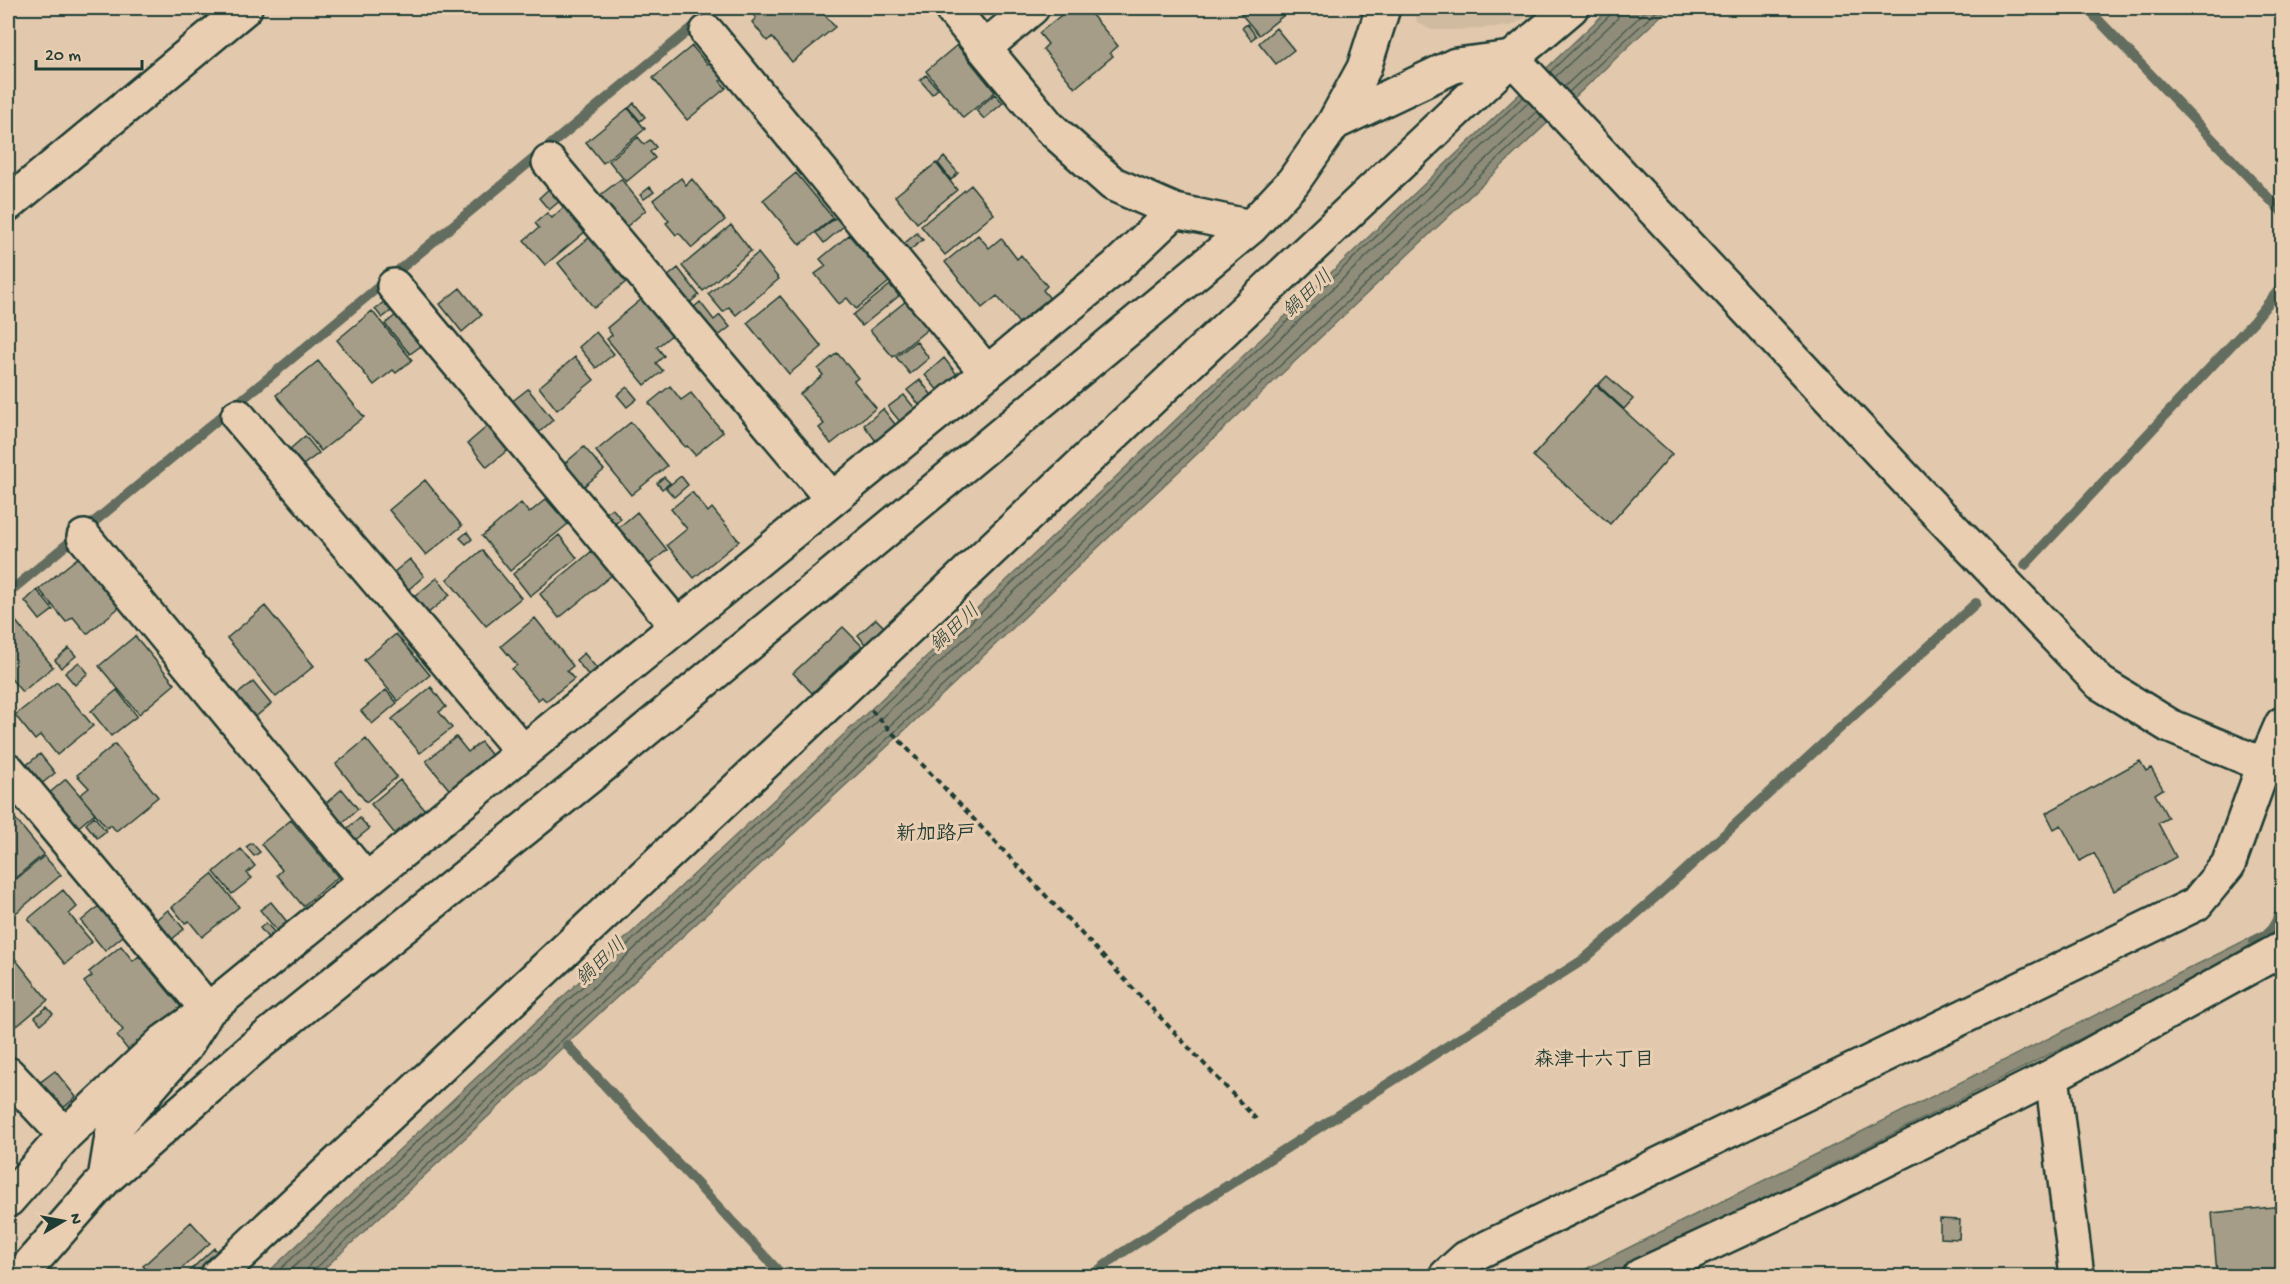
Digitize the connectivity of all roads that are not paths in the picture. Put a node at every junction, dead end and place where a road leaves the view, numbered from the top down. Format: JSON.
{"nodes":[{"id":1,"x":245,"y":8,"type":"edge"},
{"id":2,"x":951,"y":8,"type":"edge"},
{"id":3,"x":1032,"y":8,"type":"edge"},
{"id":4,"x":1383,"y":8,"type":"edge"},
{"id":5,"x":1571,"y":8,"type":"edge"},
{"id":6,"x":707,"y":32,"type":"dead end"},
{"id":7,"x":984,"y":48,"type":"junction"},
{"id":8,"x":1518,"y":64,"type":"junction"},
{"id":9,"x":1334,"y":123,"type":"junction"},
{"id":10,"x":549,"y":162,"type":"dead end"},
{"id":11,"x":8,"y":204,"type":"edge"},
{"id":12,"x":1175,"y":211,"type":"junction"},
{"id":13,"x":1251,"y":227,"type":"junction"},
{"id":14,"x":394,"y":286,"type":"dead end"},
{"id":15,"x":987,"y":373,"type":"junction"},
{"id":16,"x":238,"y":416,"type":"dead end"},
{"id":17,"x":832,"y":499,"type":"junction"},
{"id":18,"x":84,"y":537,"type":"dead end"},
{"id":19,"x":677,"y":626,"type":"junction"},
{"id":20,"x":2283,"y":724,"type":"edge"},
{"id":21,"x":523,"y":752,"type":"junction"},
{"id":22,"x":2264,"y":765,"type":"junction"},
{"id":23,"x":8,"y":770,"type":"edge"},
{"id":24,"x":366,"y":880,"type":"junction"},
{"id":25,"x":2283,"y":949,"type":"edge"},
{"id":26,"x":208,"y":1010,"type":"junction"},
{"id":27,"x":8,"y":1074,"type":"edge"},
{"id":28,"x":2052,"y":1076,"type":"junction"},
{"id":29,"x":65,"y":1135,"type":"junction"},
{"id":30,"x":105,"y":1179,"type":"junction"},
{"id":31,"x":8,"y":1200,"type":"edge"},
{"id":32,"x":20,"y":1276,"type":"edge"},
{"id":33,"x":217,"y":1276,"type":"edge"},
{"id":34,"x":1446,"y":1276,"type":"edge"},
{"id":35,"x":1640,"y":1276,"type":"edge"},
{"id":36,"x":2077,"y":1276,"type":"edge"}],
"edges":[{"from":1,"to":11,"type":"street"},
{"from":2,"to":7,"type":"street"},
{"from":3,"to":7,"type":"street"},
{"from":4,"to":9,"type":"street"},
{"from":5,"to":8,"type":"street"},
{"from":6,"to":15,"type":"street"},
{"from":7,"to":12,"type":"street"},
{"from":8,"to":9,"type":"street"},
{"from":8,"to":22,"type":"street"},
{"from":8,"to":33,"type":"street"},
{"from":9,"to":13,"type":"street"},
{"from":10,"to":17,"type":"street"},
{"from":12,"to":13,"type":"street"},
{"from":12,"to":15,"type":"street"},
{"from":13,"to":30,"type":"street"},
{"from":14,"to":19,"type":"street"},
{"from":15,"to":17,"type":"street"},
{"from":16,"to":21,"type":"street"},
{"from":17,"to":19,"type":"street"},
{"from":18,"to":24,"type":"street"},
{"from":19,"to":21,"type":"street"},
{"from":20,"to":22,"type":"street"},
{"from":21,"to":24,"type":"street"},
{"from":22,"to":34,"type":"street"},
{"from":23,"to":26,"type":"street"},
{"from":24,"to":26,"type":"street"},
{"from":25,"to":28,"type":"street"},
{"from":26,"to":29,"type":"street"},
{"from":26,"to":30,"type":"street"},
{"from":27,"to":29,"type":"street"},
{"from":28,"to":35,"type":"street"},
{"from":28,"to":36,"type":"street"},
{"from":29,"to":31,"type":"street"},
{"from":30,"to":32,"type":"street"}]}
